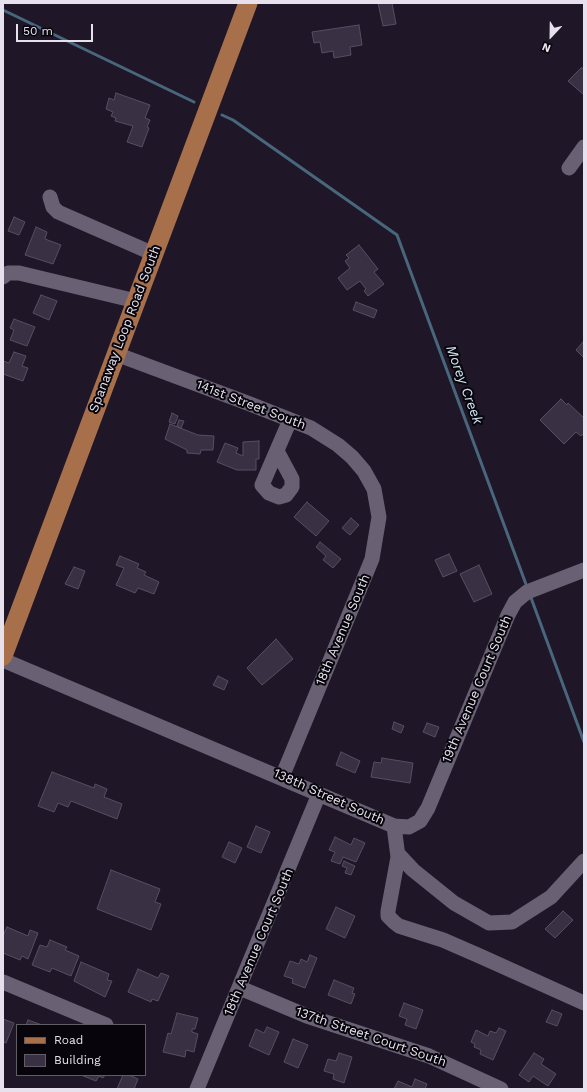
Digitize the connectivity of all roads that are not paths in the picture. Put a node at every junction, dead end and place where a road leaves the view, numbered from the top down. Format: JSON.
{"nodes":[{"id":1,"x":248,"y":3,"type":"edge"},
{"id":2,"x":584,"y":147,"type":"edge"},
{"id":3,"x":569,"y":168,"type":"dead end"},
{"id":4,"x":50,"y":197,"type":"dead end"},
{"id":5,"x":154,"y":254,"type":"junction"},
{"id":6,"x":3,"y":277,"type":"edge"},
{"id":7,"x":136,"y":301,"type":"junction"},
{"id":8,"x":116,"y":354,"type":"junction"},
{"id":9,"x":290,"y":420,"type":"junction"},
{"id":10,"x":277,"y":450,"type":"dead end"},
{"id":11,"x":370,"y":480,"type":"joint"},
{"id":12,"x":584,"y":570,"type":"edge"},
{"id":13,"x":3,"y":656,"type":"edge"},
{"id":14,"x":3,"y":660,"type":"edge"},
{"id":15,"x":282,"y":777,"type":"junction"},
{"id":16,"x":319,"y":794,"type":"junction"},
{"id":17,"x":394,"y":826,"type":"junction"},
{"id":18,"x":398,"y":854,"type":"junction"},
{"id":19,"x":584,"y":861,"type":"edge"},
{"id":20,"x":3,"y":982,"type":"edge"},
{"id":21,"x":240,"y":988,"type":"junction"},
{"id":22,"x":584,"y":1003,"type":"edge"},
{"id":23,"x":104,"y":1024,"type":"edge"},
{"id":24,"x":197,"y":1089,"type":"edge"},
{"id":25,"x":501,"y":1089,"type":"edge"}],
"edges":[{"from":1,"to":5,"type":"main road","name":"Spanaway Loop Road South"},
{"from":2,"to":3,"type":"street"},
{"from":4,"to":5,"type":"street"},
{"from":5,"to":7,"type":"main road","name":"Spanaway Loop Road South"},
{"from":6,"to":7,"type":"street"},
{"from":7,"to":8,"type":"main road","name":"Spanaway Loop Road South"},
{"from":8,"to":9,"type":"street","name":"141st Street South"},
{"from":8,"to":13,"type":"main road","name":"Spanaway Loop Road South"},
{"from":9,"to":10,"type":"street"},
{"from":9,"to":11,"type":"street","name":"141st Street South"},
{"from":11,"to":15,"type":"street","name":"18th Avenue South"},
{"from":12,"to":17,"type":"street","name":"19th Avenue Court South"},
{"from":14,"to":15,"type":"street","name":"138th Street South"},
{"from":15,"to":16,"type":"street","name":"138th Street South"},
{"from":16,"to":17,"type":"street","name":"138th Street South"},
{"from":16,"to":21,"type":"street","name":"18th Avenue Court South"},
{"from":17,"to":18,"type":"street","name":"138th Street South"},
{"from":18,"to":19,"type":"street"},
{"from":18,"to":22,"type":"street","name":"138th Street South"},
{"from":20,"to":23,"type":"street"},
{"from":21,"to":24,"type":"street","name":"18th Avenue Court South"},
{"from":21,"to":25,"type":"street","name":"137th Street Court South"}]}
